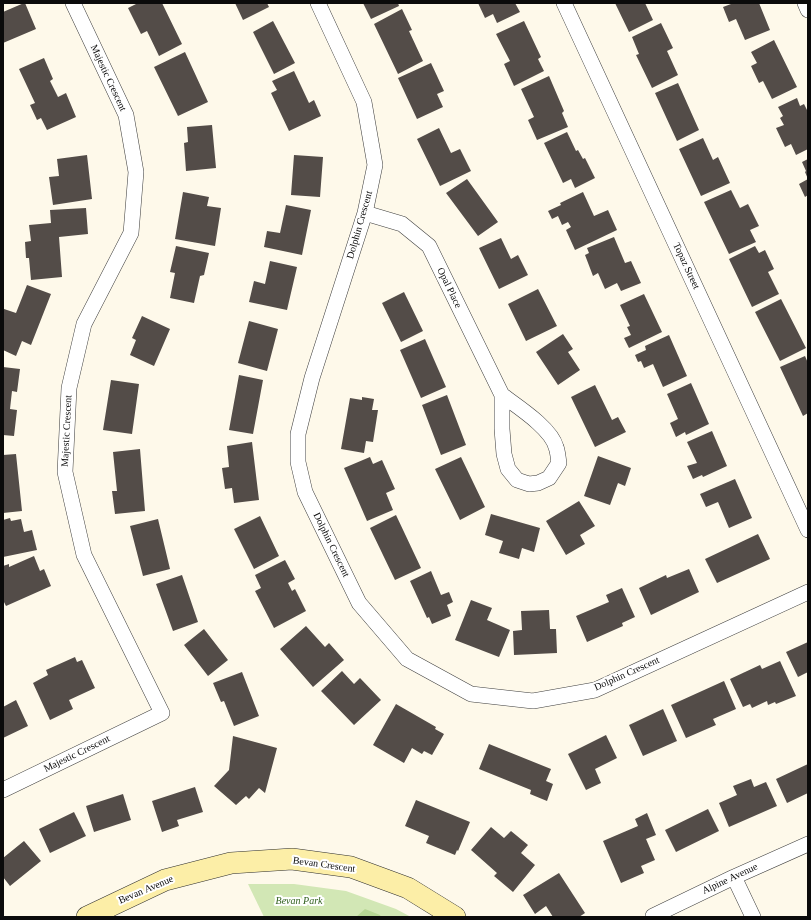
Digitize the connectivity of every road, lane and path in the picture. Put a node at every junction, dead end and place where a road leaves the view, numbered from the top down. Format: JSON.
{"nodes":[{"id":1,"x":73,"y":3,"type":"edge"},
{"id":2,"x":318,"y":3,"type":"edge"},
{"id":3,"x":564,"y":3,"type":"edge"},
{"id":4,"x":805,"y":3,"type":"edge"},
{"id":5,"x":808,"y":10,"type":"edge"},
{"id":6,"x":365,"y":213,"type":"junction"},
{"id":7,"x":502,"y":395,"type":"junction"},
{"id":8,"x":808,"y":530,"type":"edge"},
{"id":9,"x":808,"y":592,"type":"edge"},
{"id":10,"x":3,"y":790,"type":"edge"},
{"id":11,"x":808,"y":844,"type":"edge"},
{"id":12,"x":231,"y":863,"type":"joint"},
{"id":13,"x":734,"y":877,"type":"junction"},
{"id":14,"x":653,"y":916,"type":"dead end"},
{"id":15,"x":87,"y":917,"type":"edge"},
{"id":16,"x":455,"y":917,"type":"edge"},
{"id":17,"x":753,"y":917,"type":"edge"}],
"edges":[{"from":1,"to":10,"type":"street","name":"Majestic Crescent"},
{"from":2,"to":6,"type":"street","name":"Dolphin Crescent"},
{"from":3,"to":8,"type":"street","name":"Topaz Street"},
{"from":4,"to":5,"type":"street"},
{"from":6,"to":7,"type":"street","name":"Opal Place"},
{"from":6,"to":9,"type":"street","name":"Dolphin Crescent"},
{"from":7,"to":7,"type":"street"},
{"from":11,"to":13,"type":"street","name":"Alpine Avenue"},
{"from":12,"to":15,"type":"street","name":"Bevan Avenue"},
{"from":12,"to":16,"type":"street","name":"Bevan Crescent"},
{"from":13,"to":14,"type":"street","name":"Alpine Avenue"},
{"from":13,"to":17,"type":"street"}]}
